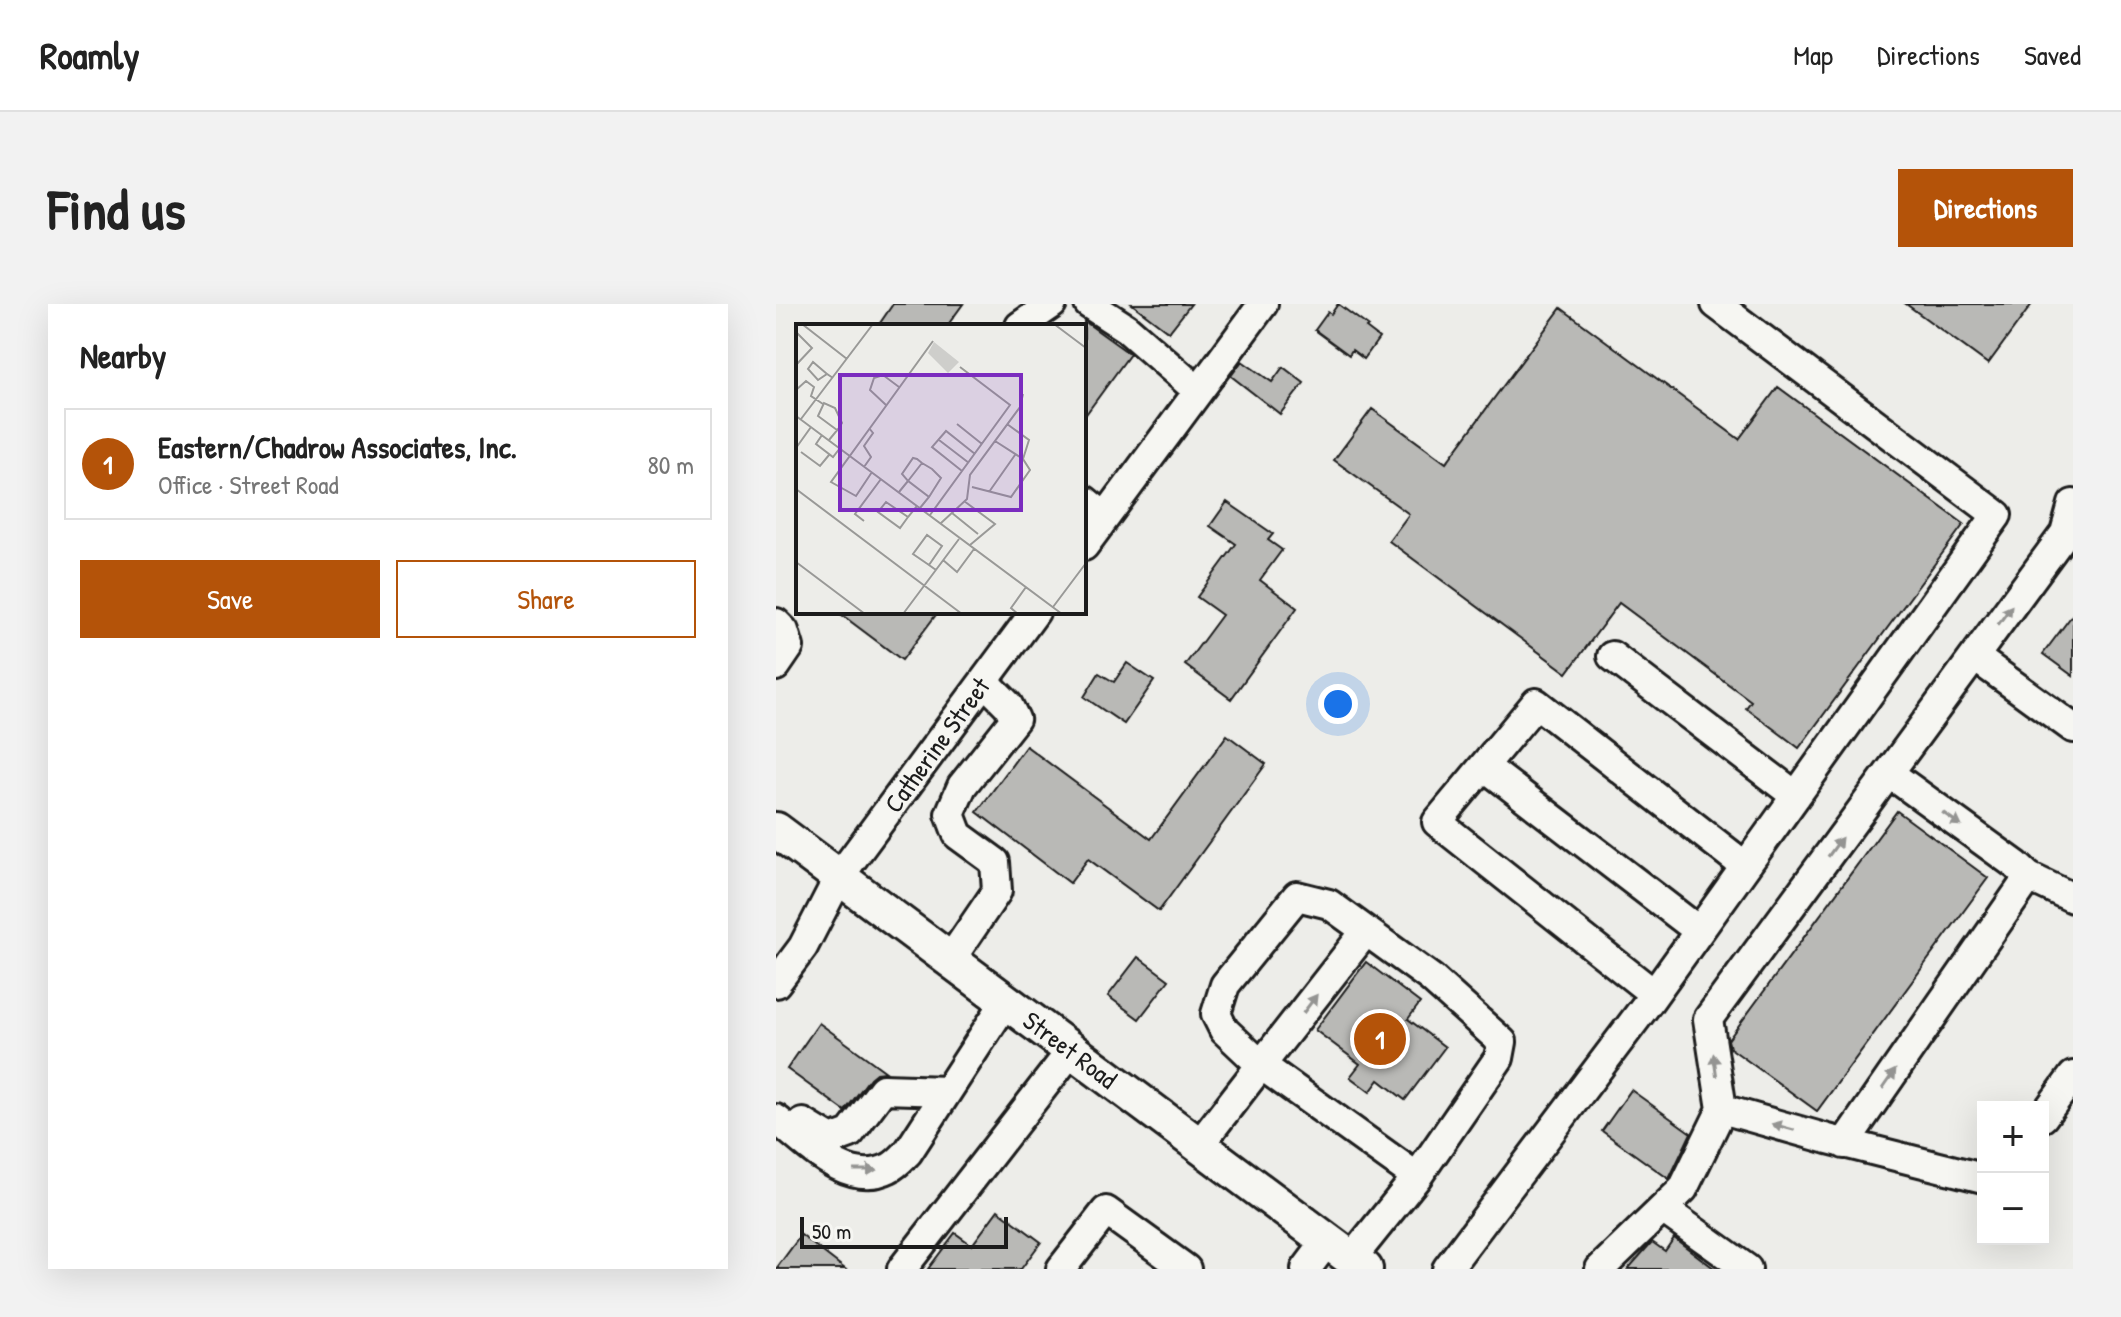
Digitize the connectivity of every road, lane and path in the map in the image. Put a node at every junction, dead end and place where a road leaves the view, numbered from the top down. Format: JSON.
{"nodes":[{"id":1,"x":1052,"y":304,"type":"edge"},
{"id":2,"x":1089,"y":304,"type":"edge"},
{"id":3,"x":1263,"y":304,"type":"edge"},
{"id":4,"x":1716,"y":304,"type":"edge"},
{"id":5,"x":1023,"y":324,"type":"edge"},
{"id":6,"x":1198,"y":391,"type":"junction"},
{"id":7,"x":2073,"y":504,"type":"edge"},
{"id":8,"x":1095,"y":508,"type":"edge"},
{"id":9,"x":1086,"y":539,"type":"edge"},
{"id":10,"x":1034,"y":614,"type":"edge"},
{"id":11,"x":776,"y":623,"type":"edge"},
{"id":12,"x":1612,"y":656,"type":"dead end"},
{"id":13,"x":1975,"y":657,"type":"junction"},
{"id":14,"x":776,"y":666,"type":"edge"},
{"id":15,"x":984,"y":681,"type":"junction"},
{"id":16,"x":2073,"y":728,"type":"edge"},
{"id":17,"x":1484,"y":766,"type":"junction"},
{"id":18,"x":1889,"y":773,"type":"junction"},
{"id":19,"x":1796,"y":796,"type":"junction"},
{"id":20,"x":776,"y":830,"type":"edge"},
{"id":21,"x":1745,"y":866,"type":"junction"},
{"id":22,"x":839,"y":877,"type":"junction"},
{"id":23,"x":2029,"y":877,"type":"junction"},
{"id":24,"x":2073,"y":898,"type":"edge"},
{"id":25,"x":1366,"y":931,"type":"junction"},
{"id":26,"x":1699,"y":931,"type":"junction"},
{"id":27,"x":950,"y":960,"type":"junction"},
{"id":28,"x":776,"y":983,"type":"edge"},
{"id":29,"x":1654,"y":994,"type":"junction"},
{"id":30,"x":1006,"y":1001,"type":"junction"},
{"id":31,"x":1071,"y":1051,"type":"junction"},
{"id":32,"x":1261,"y":1065,"type":"junction"},
{"id":33,"x":2073,"y":1076,"type":"edge"},
{"id":34,"x":947,"y":1091,"type":"junction"},
{"id":35,"x":776,"y":1104,"type":"edge"},
{"id":36,"x":1722,"y":1109,"type":"junction"},
{"id":37,"x":2049,"y":1109,"type":"edge"},
{"id":38,"x":776,"y":1119,"type":"edge"},
{"id":39,"x":1844,"y":1144,"type":"junction"},
{"id":40,"x":1199,"y":1145,"type":"junction"},
{"id":41,"x":1417,"y":1177,"type":"junction"},
{"id":42,"x":1977,"y":1177,"type":"edge"},
{"id":43,"x":1673,"y":1199,"type":"junction"},
{"id":44,"x":1348,"y":1256,"type":"edge"},
{"id":45,"x":902,"y":1269,"type":"edge"},
{"id":46,"x":1061,"y":1269,"type":"edge"},
{"id":47,"x":1186,"y":1269,"type":"edge"},
{"id":48,"x":1306,"y":1269,"type":"edge"},
{"id":49,"x":1447,"y":1269,"type":"edge"},
{"id":50,"x":1600,"y":1269,"type":"edge"},
{"id":51,"x":1747,"y":1269,"type":"edge"}],
"edges":[{"from":1,"to":5,"type":"street"},
{"from":2,"to":6,"type":"street"},
{"from":3,"to":6,"type":"street"},
{"from":4,"to":19,"type":"street"},
{"from":6,"to":8,"type":"street"},
{"from":13,"to":7,"type":"street","one_way":true},
{"from":8,"to":9,"type":"street"},
{"from":10,"to":15,"type":"street","name":"Catherine Street"},
{"from":11,"to":14,"type":"street"},
{"from":12,"to":19,"type":"street"},
{"from":13,"to":16,"type":"street"},
{"from":13,"to":18,"type":"street"},
{"from":15,"to":22,"type":"street","name":"Catherine Street"},
{"from":15,"to":27,"type":"street"},
{"from":17,"to":21,"type":"street"},
{"from":17,"to":26,"type":"street"},
{"from":17,"to":29,"type":"street"},
{"from":18,"to":23,"type":"street","one_way":true},
{"from":36,"to":18,"type":"street","one_way":true},
{"from":19,"to":21,"type":"street"},
{"from":20,"to":22,"type":"main road","name":"Street Road"},
{"from":21,"to":26,"type":"street"},
{"from":22,"to":27,"type":"main road","name":"Street Road"},
{"from":22,"to":28,"type":"street","name":"Catherine Street"},
{"from":23,"to":24,"type":"street"},
{"from":39,"to":23,"type":"street","one_way":true},
{"from":32,"to":25,"type":"street","one_way":true},
{"from":25,"to":32,"type":"street"},
{"from":25,"to":41,"type":"street"},
{"from":26,"to":29,"type":"street"},
{"from":27,"to":30,"type":"main road","name":"Street Road"},
{"from":29,"to":49,"type":"street"},
{"from":30,"to":31,"type":"main road","name":"Street Road"},
{"from":30,"to":34,"type":"street"},
{"from":31,"to":40,"type":"main road","name":"Street Road"},
{"from":31,"to":45,"type":"street"},
{"from":32,"to":40,"type":"street"},
{"from":32,"to":41,"type":"street"},
{"from":33,"to":37,"type":"street"},
{"from":34,"to":35,"type":"street"},
{"from":38,"to":34,"type":"street","one_way":true},
{"from":39,"to":36,"type":"street","one_way":true},
{"from":36,"to":43,"type":"street"},
{"from":39,"to":42,"type":"street"},
{"from":40,"to":44,"type":"main road","name":"Street Road"},
{"from":41,"to":44,"type":"street"},
{"from":43,"to":50,"type":"street"},
{"from":43,"to":51,"type":"street"},
{"from":44,"to":48,"type":"street"},
{"from":46,"to":47,"type":"street"}]}
